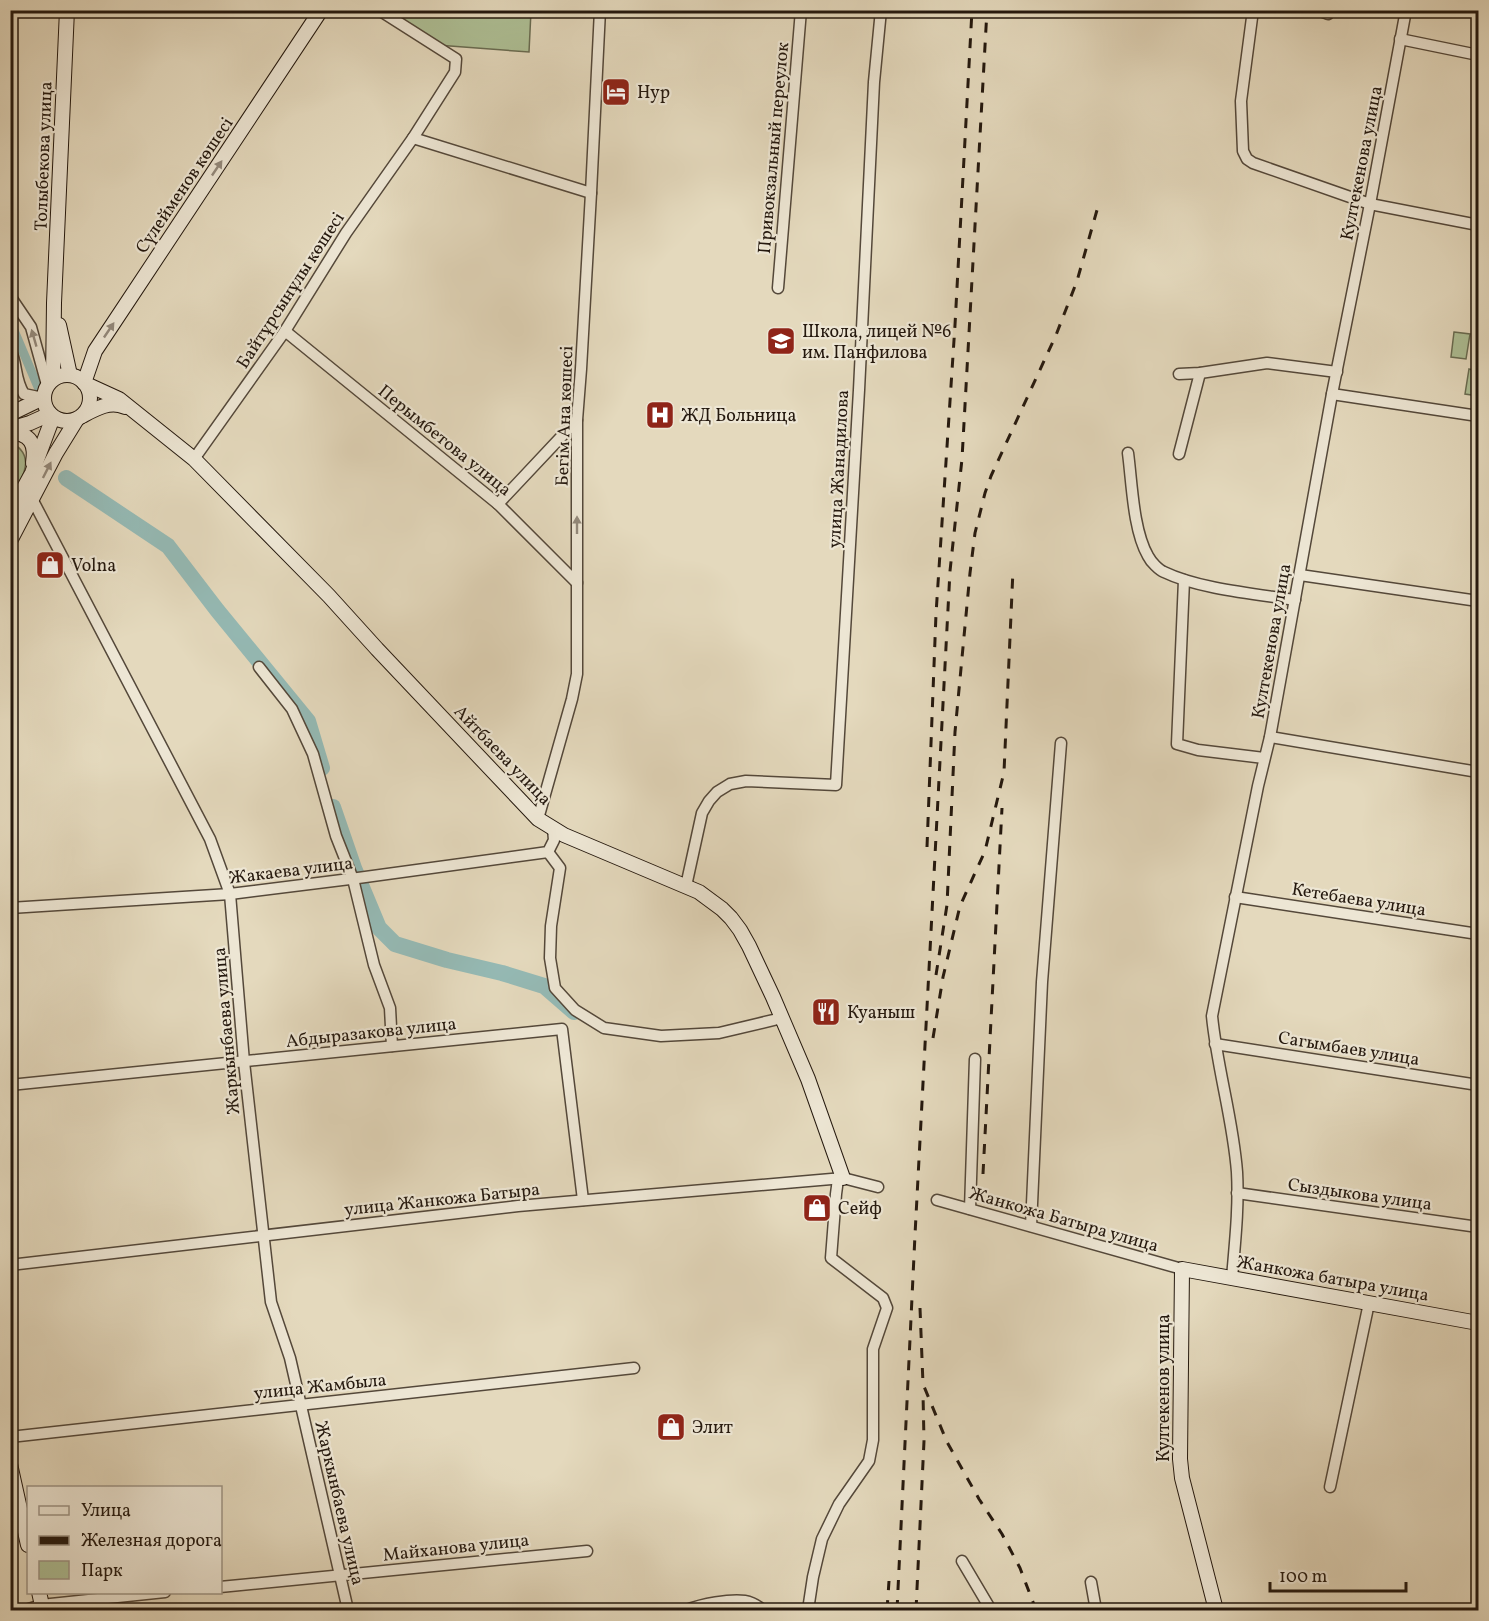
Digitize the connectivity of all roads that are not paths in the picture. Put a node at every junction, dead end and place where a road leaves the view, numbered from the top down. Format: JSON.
{"nodes":[{"id":1,"x":67,"y":10,"type":"edge"},
{"id":2,"x":321,"y":10,"type":"edge"},
{"id":3,"x":379,"y":10,"type":"edge"},
{"id":4,"x":600,"y":10,"type":"edge"},
{"id":5,"x":801,"y":10,"type":"edge"},
{"id":6,"x":881,"y":10,"type":"edge"},
{"id":7,"x":1253,"y":10,"type":"edge"},
{"id":8,"x":1406,"y":10,"type":"edge"},
{"id":9,"x":1400,"y":39,"type":"junction"},
{"id":10,"x":1479,"y":55,"type":"edge"},
{"id":11,"x":413,"y":138,"type":"junction"},
{"id":12,"x":591,"y":193,"type":"junction"},
{"id":13,"x":1370,"y":204,"type":"junction"},
{"id":14,"x":1479,"y":225,"type":"edge"},
{"id":15,"x":778,"y":288,"type":"dead end"},
{"id":16,"x":10,"y":296,"type":"edge"},
{"id":17,"x":54,"y":303,"type":"junction"},
{"id":18,"x":285,"y":331,"type":"junction"},
{"id":19,"x":10,"y":348,"type":"edge"},
{"id":20,"x":1337,"y":372,"type":"junction"},
{"id":21,"x":1200,"y":373,"type":"junction"},
{"id":22,"x":1179,"y":374,"type":"dead end"},
{"id":23,"x":70,"y":375,"type":"junction"},
{"id":24,"x":84,"y":383,"type":"junction"},
{"id":25,"x":48,"y":388,"type":"junction"},
{"id":26,"x":1332,"y":394,"type":"junction"},
{"id":27,"x":137,"y":412,"type":"junction"},
{"id":28,"x":10,"y":414,"type":"edge"},
{"id":29,"x":51,"y":416,"type":"junction"},
{"id":30,"x":1479,"y":416,"type":"edge"},
{"id":31,"x":79,"y":417,"type":"junction"},
{"id":32,"x":577,"y":420,"type":"junction"},
{"id":33,"x":10,"y":431,"type":"edge"},
{"id":34,"x":1128,"y":453,"type":"dead end"},
{"id":35,"x":1179,"y":454,"type":"dead end"},
{"id":36,"x":194,"y":459,"type":"junction"},
{"id":37,"x":32,"y":473,"type":"junction"},
{"id":38,"x":28,"y":493,"type":"junction"},
{"id":39,"x":498,"y":504,"type":"junction"},
{"id":40,"x":10,"y":513,"type":"edge"},
{"id":41,"x":10,"y":541,"type":"edge"},
{"id":42,"x":1300,"y":575,"type":"junction"},
{"id":43,"x":1184,"y":580,"type":"junction"},
{"id":44,"x":577,"y":583,"type":"junction"},
{"id":45,"x":1295,"y":600,"type":"junction"},
{"id":46,"x":1479,"y":601,"type":"edge"},
{"id":47,"x":259,"y":667,"type":"dead end"},
{"id":48,"x":1270,"y":737,"type":"junction"},
{"id":49,"x":1061,"y":743,"type":"dead end"},
{"id":50,"x":1263,"y":759,"type":"junction"},
{"id":51,"x":1479,"y":772,"type":"edge"},
{"id":52,"x":538,"y":819,"type":"junction"},
{"id":53,"x":553,"y":828,"type":"junction"},
{"id":54,"x":548,"y":852,"type":"junction"},
{"id":55,"x":353,"y":879,"type":"junction"},
{"id":56,"x":686,"y":886,"type":"junction"},
{"id":57,"x":230,"y":894,"type":"junction"},
{"id":58,"x":1235,"y":897,"type":"junction"},
{"id":59,"x":10,"y":908,"type":"edge"},
{"id":60,"x":1479,"y":934,"type":"edge"},
{"id":61,"x":782,"y":1018,"type":"junction"},
{"id":62,"x":1215,"y":1044,"type":"junction"},
{"id":63,"x":392,"y":1046,"type":"junction"},
{"id":64,"x":975,"y":1059,"type":"dead end"},
{"id":65,"x":244,"y":1062,"type":"junction"},
{"id":66,"x":10,"y":1085,"type":"edge"},
{"id":67,"x":1479,"y":1085,"type":"edge"},
{"id":68,"x":841,"y":1179,"type":"junction"},
{"id":69,"x":878,"y":1187,"type":"dead end"},
{"id":70,"x":1237,"y":1193,"type":"junction"},
{"id":71,"x":583,"y":1200,"type":"junction"},
{"id":72,"x":937,"y":1200,"type":"dead end"},
{"id":73,"x":970,"y":1209,"type":"junction"},
{"id":74,"x":1031,"y":1226,"type":"junction"},
{"id":75,"x":1479,"y":1227,"type":"edge"},
{"id":76,"x":262,"y":1236,"type":"junction"},
{"id":77,"x":10,"y":1264,"type":"edge"},
{"id":78,"x":1182,"y":1269,"type":"junction"},
{"id":79,"x":1232,"y":1278,"type":"junction"},
{"id":80,"x":1369,"y":1303,"type":"junction"},
{"id":81,"x":1479,"y":1323,"type":"edge"},
{"id":82,"x":634,"y":1368,"type":"dead end"},
{"id":83,"x":301,"y":1404,"type":"junction"},
{"id":84,"x":10,"y":1437,"type":"edge"},
{"id":85,"x":10,"y":1464,"type":"edge"},
{"id":86,"x":1330,"y":1487,"type":"dead end"},
{"id":87,"x":27,"y":1540,"type":"edge"},
{"id":88,"x":587,"y":1551,"type":"dead end"},
{"id":89,"x":963,"y":1561,"type":"dead end"},
{"id":90,"x":340,"y":1575,"type":"junction"},
{"id":91,"x":1091,"y":1582,"type":"dead end"},
{"id":92,"x":222,"y":1587,"type":"edge"},
{"id":93,"x":153,"y":1594,"type":"edge"},
{"id":94,"x":41,"y":1603,"type":"edge"},
{"id":95,"x":27,"y":1611,"type":"edge"},
{"id":96,"x":348,"y":1611,"type":"edge"},
{"id":97,"x":687,"y":1611,"type":"edge"},
{"id":98,"x":763,"y":1611,"type":"edge"},
{"id":99,"x":808,"y":1611,"type":"edge"},
{"id":100,"x":991,"y":1611,"type":"edge"},
{"id":101,"x":1096,"y":1611,"type":"edge"},
{"id":102,"x":1216,"y":1611,"type":"edge"}],
"edges":[{"from":1,"to":17,"type":"street","name":"Толыбекова улица"},
{"from":24,"to":2,"type":"street","name":"Сүлейменов көшесі","one_way":true},
{"from":3,"to":11,"type":"street","name":"Байтұрсынұлы көшесі"},
{"from":4,"to":12,"type":"street","name":"Бегім Ана көшесі"},
{"from":5,"to":15,"type":"street","name":"Привокзальный переулок"},
{"from":6,"to":56,"type":"street","name":"улица Жанадилова"},
{"from":7,"to":13,"type":"street"},
{"from":8,"to":9,"type":"street","name":"Култекенова улица"},
{"from":9,"to":10,"type":"street"},
{"from":9,"to":13,"type":"street","name":"Култекенова улица"},
{"from":11,"to":12,"type":"street"},
{"from":11,"to":18,"type":"street","name":"Байтұрсынұлы көшесі"},
{"from":12,"to":32,"type":"street","name":"Бегім Ана көшесі"},
{"from":13,"to":14,"type":"street"},
{"from":13,"to":20,"type":"street","name":"Култекенова улица"},
{"from":25,"to":16,"type":"street","one_way":true},
{"from":17,"to":23,"type":"street"},
{"from":17,"to":25,"type":"street"},
{"from":18,"to":36,"type":"street","name":"Байтұрсынұлы көшесі"},
{"from":18,"to":39,"type":"street","name":"Перымбетова улица"},
{"from":19,"to":25,"type":"street"},
{"from":20,"to":21,"type":"street"},
{"from":20,"to":26,"type":"street","name":"Култекенова улица"},
{"from":21,"to":22,"type":"street"},
{"from":21,"to":35,"type":"street"},
{"from":23,"to":24,"type":"street"},
{"from":23,"to":25,"type":"street"},
{"from":24,"to":27,"type":"street","name":"Айтбаева улица"},
{"from":24,"to":31,"type":"street"},
{"from":25,"to":28,"type":"street"},
{"from":25,"to":29,"type":"street"},
{"from":26,"to":30,"type":"street"},
{"from":26,"to":42,"type":"street","name":"Култекенова улица"},
{"from":27,"to":31,"type":"street"},
{"from":27,"to":36,"type":"street","name":"Айтбаева улица"},
{"from":29,"to":31,"type":"street"},
{"from":29,"to":33,"type":"street"},
{"from":29,"to":37,"type":"street"},
{"from":38,"to":31,"type":"street","one_way":true},
{"from":32,"to":39,"type":"street"},
{"from":44,"to":32,"type":"street","name":"Бегім Ана көшесі","one_way":true},
{"from":33,"to":37,"type":"street"},
{"from":34,"to":43,"type":"street"},
{"from":36,"to":52,"type":"street","name":"Айтбаева улица"},
{"from":37,"to":38,"type":"street"},
{"from":38,"to":40,"type":"street"},
{"from":38,"to":41,"type":"street"},
{"from":38,"to":57,"type":"street","name":"Жаркынбаева улица"},
{"from":39,"to":44,"type":"street","name":"Перымбетова улица"},
{"from":42,"to":45,"type":"street","name":"Култекенова улица"},
{"from":42,"to":46,"type":"street"},
{"from":43,"to":45,"type":"street"},
{"from":43,"to":50,"type":"street"},
{"from":44,"to":52,"type":"street","name":"Бегім Ана көшесі"},
{"from":45,"to":48,"type":"street","name":"Култекенова улица"},
{"from":47,"to":55,"type":"street"},
{"from":48,"to":50,"type":"street","name":"Култекенова улица"},
{"from":48,"to":51,"type":"street"},
{"from":49,"to":74,"type":"street"},
{"from":50,"to":58,"type":"street","name":"Култекенова улица"},
{"from":52,"to":53,"type":"street","name":"Айтбаева улица"},
{"from":53,"to":54,"type":"street"},
{"from":53,"to":56,"type":"street","name":"Айтбаева улица"},
{"from":54,"to":55,"type":"street","name":"Жакаева улица"},
{"from":54,"to":61,"type":"street"},
{"from":55,"to":57,"type":"street","name":"Жакаева улица"},
{"from":55,"to":63,"type":"street"},
{"from":56,"to":61,"type":"street","name":"Айтбаева улица"},
{"from":57,"to":59,"type":"street","name":"Жакаева улица"},
{"from":57,"to":65,"type":"street","name":"Жаркынбаева улица"},
{"from":58,"to":60,"type":"street","name":"Кетебаева улица"},
{"from":58,"to":62,"type":"street","name":"Култекенова улица"},
{"from":61,"to":68,"type":"street","name":"Айтбаева улица"},
{"from":62,"to":67,"type":"street","name":"Сагымбаев улица"},
{"from":62,"to":70,"type":"street","name":"Култекенова улица"},
{"from":63,"to":65,"type":"street","name":"Абдыразакова улица"},
{"from":63,"to":71,"type":"street","name":"Абдыразакова улица"},
{"from":64,"to":73,"type":"street"},
{"from":65,"to":66,"type":"street","name":"Абдыразакова улица"},
{"from":65,"to":76,"type":"street","name":"Жаркынбаева улица"},
{"from":68,"to":69,"type":"street","name":"улица Жанкожа Батыра"},
{"from":68,"to":71,"type":"street","name":"улица Жанкожа Батыра"},
{"from":68,"to":99,"type":"street"},
{"from":70,"to":75,"type":"street","name":"Сыздыкова улица"},
{"from":70,"to":79,"type":"street","name":"Култекенова улица"},
{"from":71,"to":76,"type":"street","name":"улица Жанкожа Батыра"},
{"from":72,"to":73,"type":"street","name":"Жанкожа Батыра улица"},
{"from":73,"to":74,"type":"street","name":"Жанкожа Батыра улица"},
{"from":74,"to":78,"type":"street","name":"Жанкожа Батыра улица"},
{"from":76,"to":77,"type":"street","name":"улица Жанкожа Батыра"},
{"from":76,"to":83,"type":"street","name":"Жаркынбаева улица"},
{"from":78,"to":79,"type":"street","name":"Жанкожа батыра улица"},
{"from":78,"to":102,"type":"street","name":"Култекенов улица"},
{"from":79,"to":80,"type":"street","name":"Жанкожа батыра улица"},
{"from":80,"to":81,"type":"street","name":"Жанкожа батыра улица"},
{"from":80,"to":86,"type":"street"},
{"from":82,"to":83,"type":"street","name":"улица Жамбыла"},
{"from":83,"to":84,"type":"street","name":"улица Жамбыла"},
{"from":83,"to":90,"type":"street","name":"Жаркынбаева улица"},
{"from":85,"to":87,"type":"street"},
{"from":88,"to":90,"type":"street","name":"Майханова улица"},
{"from":89,"to":100,"type":"street"},
{"from":90,"to":92,"type":"street","name":"Майханова улица"},
{"from":90,"to":96,"type":"street","name":"Жаркынбаева улица"},
{"from":91,"to":101,"type":"street"},
{"from":93,"to":94,"type":"street"},
{"from":94,"to":95,"type":"street"},
{"from":97,"to":98,"type":"street"}]}
